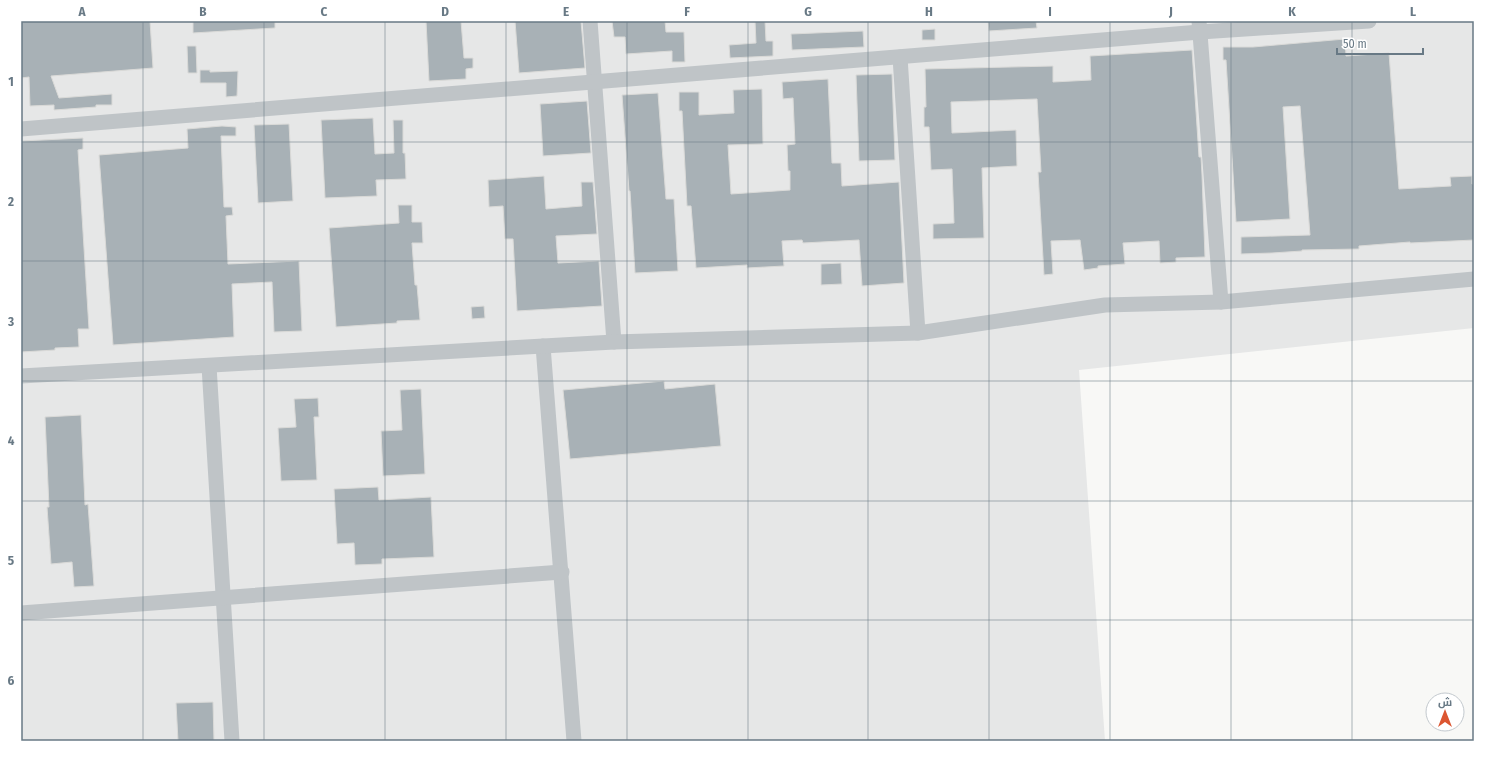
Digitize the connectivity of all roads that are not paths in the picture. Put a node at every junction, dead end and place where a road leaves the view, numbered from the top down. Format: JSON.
{"nodes":[{"id":1,"x":590,"y":21,"type":"edge"},
{"id":2,"x":1370,"y":21,"type":"edge"},
{"id":3,"x":1200,"y":27,"type":"edge"},
{"id":4,"x":900,"y":57,"type":"junction"},
{"id":5,"x":595,"y":82,"type":"junction"},
{"id":6,"x":21,"y":129,"type":"edge"},
{"id":7,"x":1474,"y":280,"type":"edge"},
{"id":8,"x":1221,"y":302,"type":"junction"},
{"id":9,"x":918,"y":333,"type":"junction"},
{"id":10,"x":614,"y":342,"type":"junction"},
{"id":11,"x":543,"y":346,"type":"junction"},
{"id":12,"x":209,"y":366,"type":"junction"},
{"id":13,"x":21,"y":376,"type":"edge"},
{"id":14,"x":562,"y":572,"type":"junction"},
{"id":15,"x":223,"y":598,"type":"junction"},
{"id":16,"x":21,"y":613,"type":"edge"},
{"id":17,"x":232,"y":741,"type":"edge"},
{"id":18,"x":574,"y":741,"type":"edge"}],
"edges":[{"from":1,"to":5,"type":"lane"},
{"from":2,"to":3,"type":"lane"},
{"from":3,"to":4,"type":"lane"},
{"from":3,"to":8,"type":"lane"},
{"from":4,"to":5,"type":"lane"},
{"from":4,"to":9,"type":"lane"},
{"from":5,"to":6,"type":"lane"},
{"from":5,"to":10,"type":"lane"},
{"from":7,"to":8,"type":"lane"},
{"from":8,"to":9,"type":"lane"},
{"from":9,"to":10,"type":"lane"},
{"from":10,"to":11,"type":"lane"},
{"from":11,"to":12,"type":"lane"},
{"from":11,"to":14,"type":"lane"},
{"from":12,"to":13,"type":"lane"},
{"from":12,"to":15,"type":"lane"},
{"from":14,"to":15,"type":"lane"},
{"from":14,"to":18,"type":"lane"},
{"from":15,"to":16,"type":"lane"},
{"from":15,"to":17,"type":"lane"}]}
